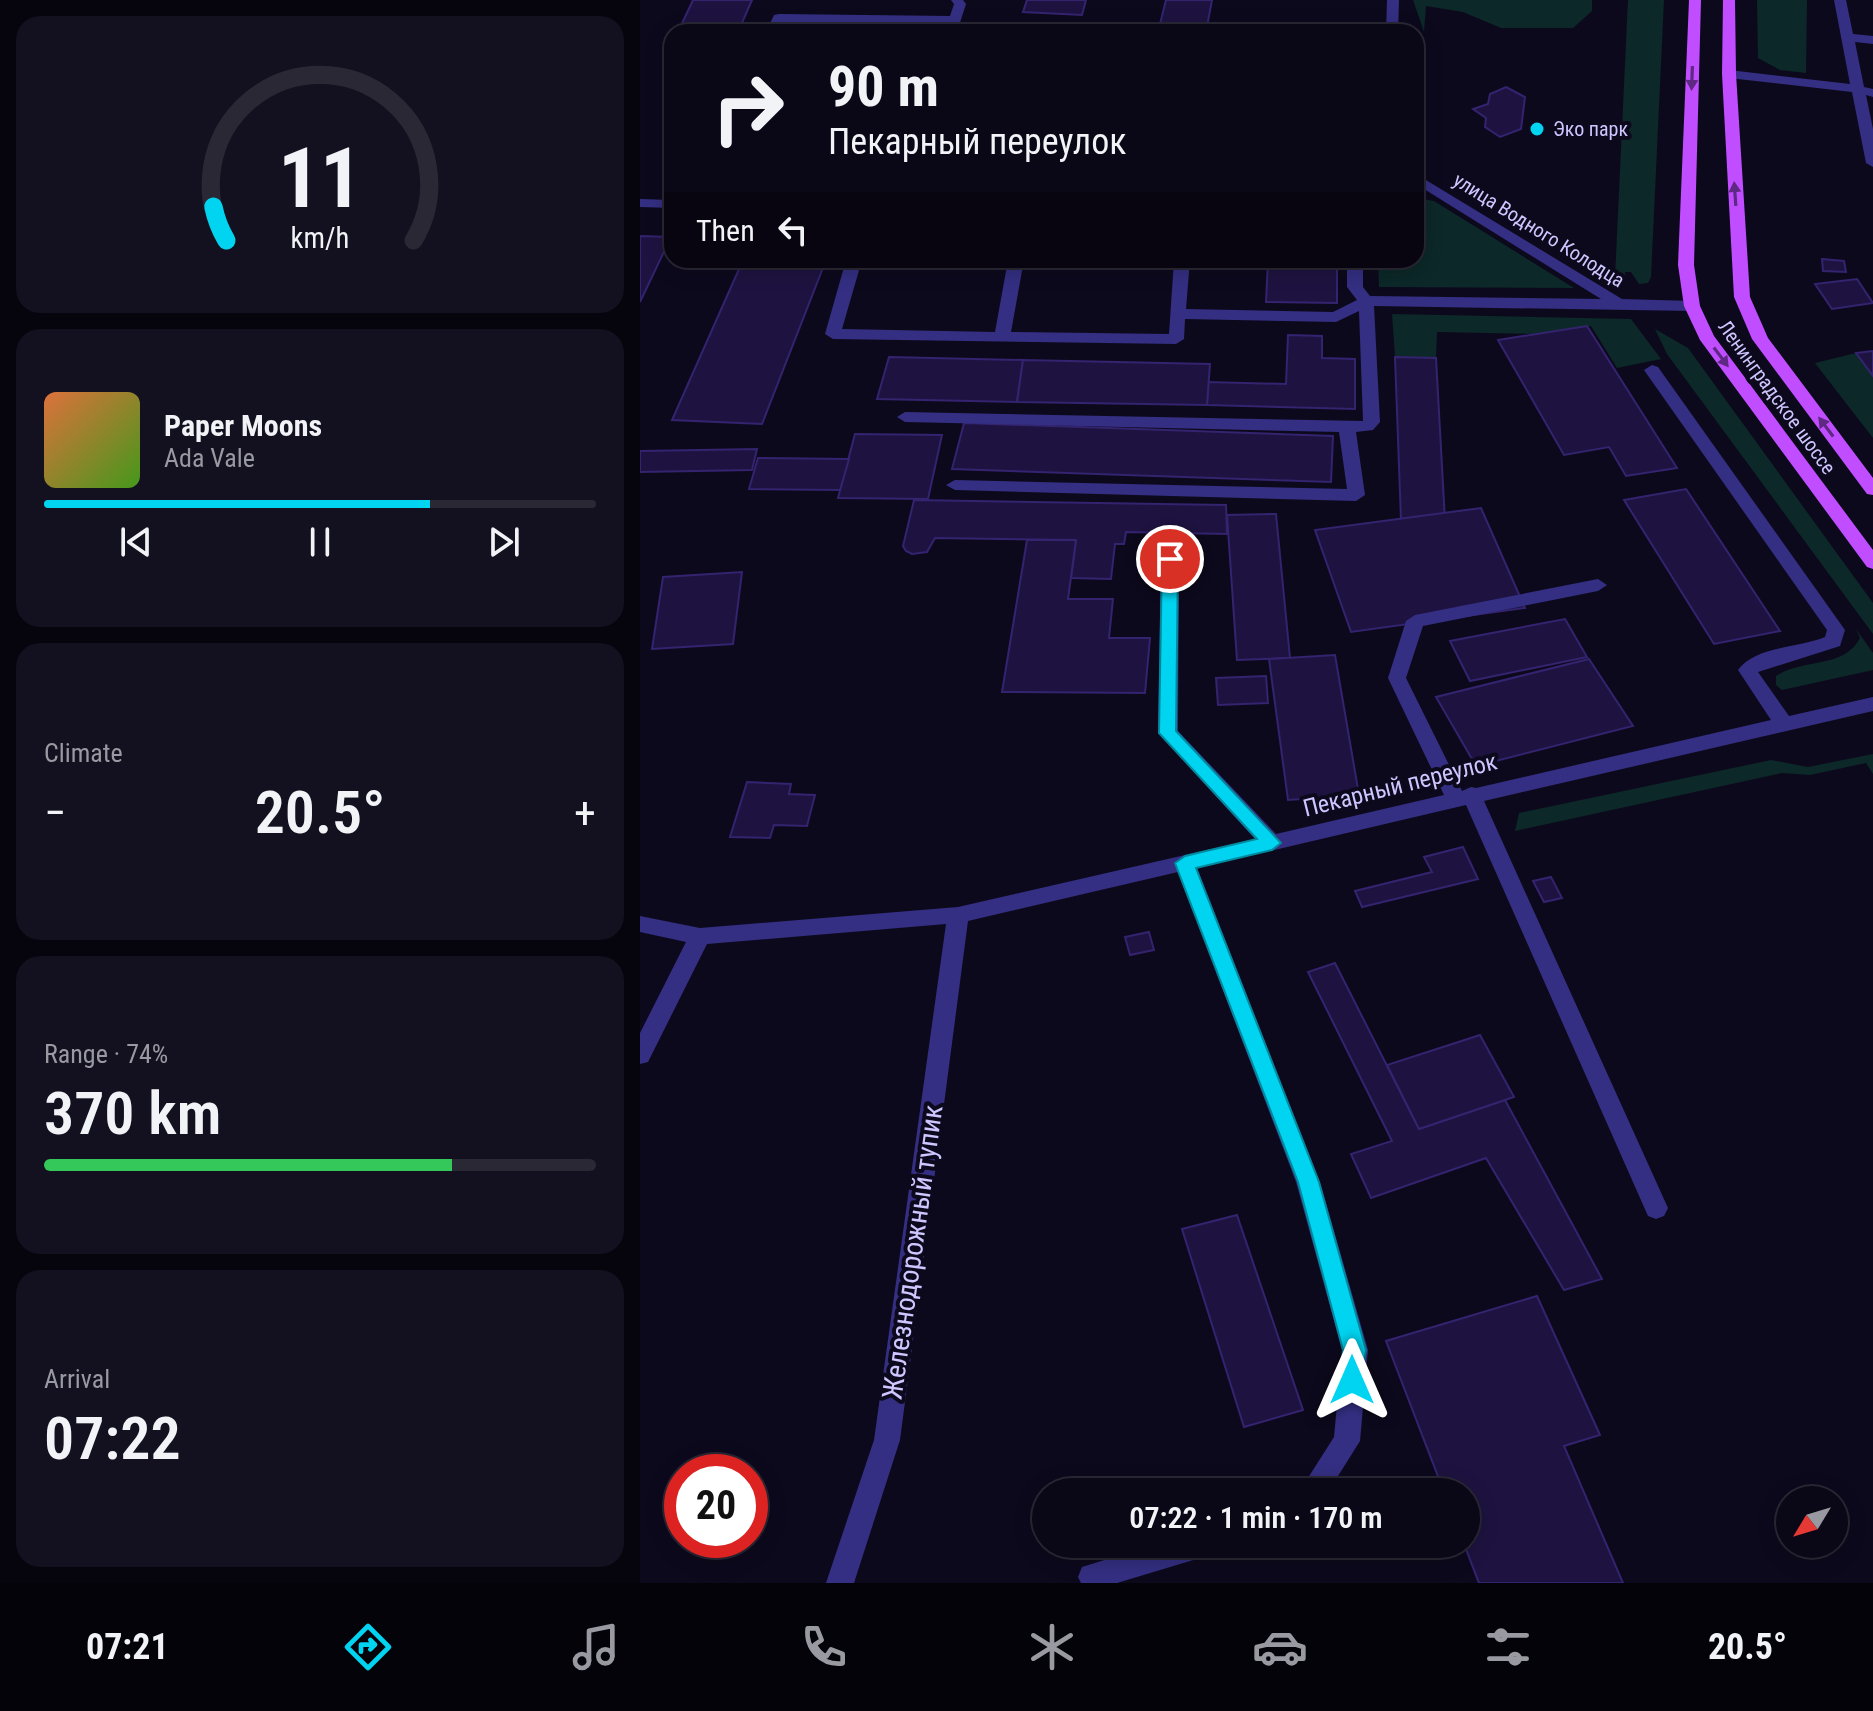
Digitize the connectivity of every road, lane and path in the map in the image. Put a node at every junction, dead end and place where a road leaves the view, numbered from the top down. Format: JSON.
{"nodes":[{"id":1,"x":957,"y":0,"type":"edge"},
{"id":2,"x":1393,"y":0,"type":"edge"},
{"id":3,"x":1695,"y":0,"type":"edge"},
{"id":4,"x":1729,"y":0,"type":"edge"},
{"id":5,"x":1840,"y":0,"type":"edge"},
{"id":6,"x":776,"y":24,"type":"edge"},
{"id":7,"x":910,"y":24,"type":"edge"},
{"id":8,"x":954,"y":24,"type":"edge"},
{"id":9,"x":1392,"y":24,"type":"edge"},
{"id":10,"x":1846,"y":37,"type":"junction"},
{"id":11,"x":1873,"y":40,"type":"edge"},
{"id":12,"x":1729,"y":74,"type":"junction"},
{"id":13,"x":1857,"y":91,"type":"junction"},
{"id":14,"x":1873,"y":93,"type":"edge"},
{"id":15,"x":1873,"y":163,"type":"edge"},
{"id":16,"x":1424,"y":183,"type":"edge"},
{"id":17,"x":640,"y":203,"type":"edge"},
{"id":18,"x":664,"y":204,"type":"edge"},
{"id":19,"x":852,"y":268,"type":"edge"},
{"id":20,"x":1015,"y":268,"type":"edge"},
{"id":21,"x":1181,"y":268,"type":"edge"},
{"id":22,"x":1355,"y":268,"type":"edge"},
{"id":23,"x":1366,"y":301,"type":"junction"},
{"id":24,"x":1619,"y":304,"type":"junction"},
{"id":25,"x":1692,"y":306,"type":"junction"},
{"id":26,"x":1178,"y":314,"type":"junction"},
{"id":27,"x":1002,"y":336,"type":"junction"},
{"id":28,"x":1652,"y":370,"type":"dead end"},
{"id":29,"x":905,"y":417,"type":"dead end"},
{"id":30,"x":1347,"y":427,"type":"junction"},
{"id":31,"x":955,"y":485,"type":"dead end"},
{"id":32,"x":1873,"y":490,"type":"edge"},
{"id":33,"x":1170,"y":559,"type":"dead end"},
{"id":34,"x":1873,"y":563,"type":"edge"},
{"id":35,"x":1598,"y":585,"type":"dead end"},
{"id":36,"x":1873,"y":704,"type":"edge"},
{"id":37,"x":1783,"y":723,"type":"junction"},
{"id":38,"x":1463,"y":796,"type":"junction"},
{"id":39,"x":1272,"y":843,"type":"junction"},
{"id":40,"x":1185,"y":863,"type":"junction"},
{"id":41,"x":958,"y":915,"type":"junction"},
{"id":42,"x":640,"y":924,"type":"edge"},
{"id":43,"x":700,"y":936,"type":"junction"},
{"id":44,"x":640,"y":1055,"type":"edge"},
{"id":45,"x":1656,"y":1208,"type":"dead end"},
{"id":46,"x":1322,"y":1478,"type":"edge"},
{"id":47,"x":1154,"y":1558,"type":"edge"},
{"id":48,"x":1092,"y":1577,"type":"dead end"},
{"id":49,"x":840,"y":1583,"type":"edge"}],
"edges":[{"from":1,"to":8,"type":"street"},
{"from":2,"to":9,"type":"street"},
{"from":3,"to":25,"type":"main road","name":"Ленинградское шоссе","one_way":true},
{"from":4,"to":12,"type":"main road","name":"Ленинградское шоссе"},
{"from":5,"to":10,"type":"street"},
{"from":6,"to":7,"type":"street"},
{"from":10,"to":11,"type":"street"},
{"from":10,"to":13,"type":"street"},
{"from":12,"to":13,"type":"street"},
{"from":32,"to":12,"type":"main road","name":"Ленинградское шоссе","one_way":true},
{"from":13,"to":14,"type":"street"},
{"from":13,"to":15,"type":"street"},
{"from":16,"to":24,"type":"street","name":"улица Водного Колодца"},
{"from":17,"to":18,"type":"street"},
{"from":19,"to":27,"type":"street"},
{"from":20,"to":27,"type":"street"},
{"from":21,"to":26,"type":"street"},
{"from":22,"to":23,"type":"street"},
{"from":23,"to":24,"type":"street"},
{"from":23,"to":26,"type":"street"},
{"from":23,"to":30,"type":"street"},
{"from":24,"to":25,"type":"street","name":"улица Водного Колодца"},
{"from":25,"to":34,"type":"main road","name":"Ленинградское шоссе","one_way":true},
{"from":26,"to":27,"type":"street"},
{"from":28,"to":37,"type":"street"},
{"from":29,"to":30,"type":"street"},
{"from":30,"to":31,"type":"street"},
{"from":33,"to":39,"type":"street"},
{"from":35,"to":38,"type":"street"},
{"from":36,"to":37,"type":"street","name":"Пекарный переулок"},
{"from":37,"to":38,"type":"street","name":"Пекарный переулок"},
{"from":38,"to":39,"type":"street","name":"Пекарный переулок"},
{"from":38,"to":45,"type":"street"},
{"from":39,"to":40,"type":"street","name":"Пекарный переулок"},
{"from":40,"to":41,"type":"street","name":"Пекарный переулок"},
{"from":40,"to":46,"type":"street"},
{"from":41,"to":43,"type":"street","name":"Пекарный переулок"},
{"from":41,"to":49,"type":"street","name":"Железнодорожный тупик"},
{"from":42,"to":43,"type":"street","name":"Пекарный переулок"},
{"from":43,"to":44,"type":"street"},
{"from":47,"to":48,"type":"street"}]}
